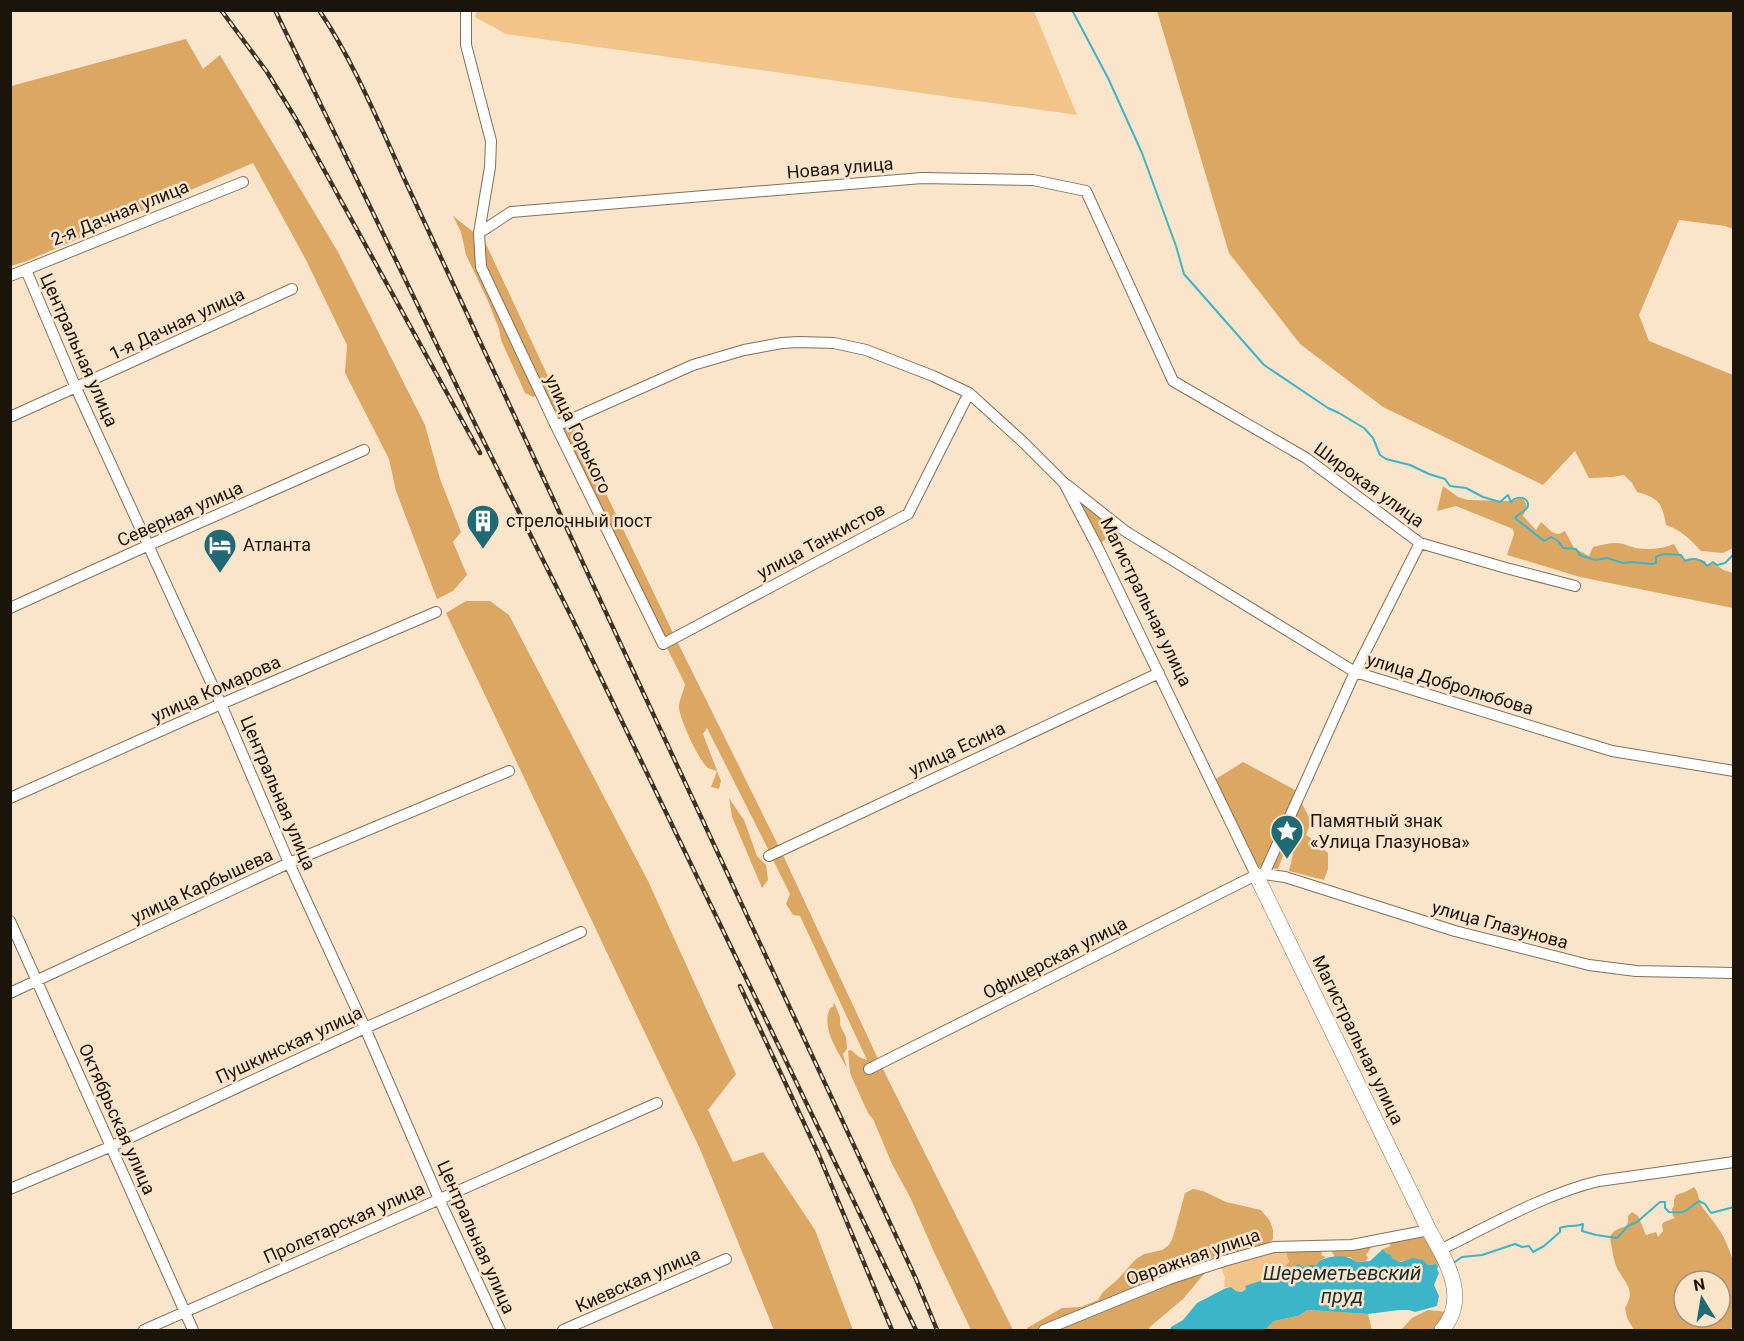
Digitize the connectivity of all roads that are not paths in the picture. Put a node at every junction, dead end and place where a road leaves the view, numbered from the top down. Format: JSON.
{"nodes":[{"id":1,"x":466,"y":10,"type":"edge"},
{"id":2,"x":243,"y":182,"type":"dead end"},
{"id":3,"x":479,"y":233,"type":"junction"},
{"id":4,"x":26,"y":270,"type":"junction"},
{"id":5,"x":10,"y":276,"type":"edge"},
{"id":6,"x":292,"y":290,"type":"dead end"},
{"id":7,"x":1137,"y":303,"type":"joint"},
{"id":8,"x":76,"y":388,"type":"junction"},
{"id":9,"x":969,"y":393,"type":"junction"},
{"id":10,"x":10,"y":417,"type":"edge"},
{"id":11,"x":556,"y":426,"type":"junction"},
{"id":12,"x":364,"y":450,"type":"dead end"},
{"id":13,"x":1064,"y":483,"type":"junction"},
{"id":14,"x":1420,"y":543,"type":"junction"},
{"id":15,"x":149,"y":545,"type":"junction"},
{"id":16,"x":1575,"y":586,"type":"dead end"},
{"id":17,"x":10,"y":608,"type":"edge"},
{"id":18,"x":436,"y":612,"type":"dead end"},
{"id":19,"x":663,"y":644,"type":"joint"},
{"id":20,"x":1355,"y":672,"type":"junction"},
{"id":21,"x":1159,"y":673,"type":"junction"},
{"id":22,"x":221,"y":704,"type":"junction"},
{"id":23,"x":509,"y":771,"type":"dead end"},
{"id":24,"x":1734,"y":771,"type":"edge"},
{"id":25,"x":10,"y":798,"type":"edge"},
{"id":26,"x":769,"y":856,"type":"dead end"},
{"id":27,"x":289,"y":863,"type":"junction"},
{"id":28,"x":1260,"y":875,"type":"junction"},
{"id":29,"x":10,"y":921,"type":"edge"},
{"id":30,"x":581,"y":932,"type":"dead end"},
{"id":31,"x":1734,"y":973,"type":"edge"},
{"id":32,"x":38,"y":982,"type":"junction"},
{"id":33,"x":10,"y":993,"type":"edge"},
{"id":34,"x":366,"y":1028,"type":"junction"},
{"id":35,"x":869,"y":1069,"type":"dead end"},
{"id":36,"x":657,"y":1103,"type":"dead end"},
{"id":37,"x":111,"y":1146,"type":"junction"},
{"id":38,"x":1734,"y":1162,"type":"edge"},
{"id":39,"x":10,"y":1189,"type":"edge"},
{"id":40,"x":439,"y":1199,"type":"junction"},
{"id":41,"x":1429,"y":1230,"type":"junction"},
{"id":42,"x":1440,"y":1250,"type":"junction"},
{"id":43,"x":726,"y":1259,"type":"dead end"},
{"id":44,"x":185,"y":1313,"type":"junction"},
{"id":45,"x":144,"y":1330,"type":"edge"},
{"id":46,"x":193,"y":1330,"type":"edge"},
{"id":47,"x":500,"y":1330,"type":"edge"},
{"id":48,"x":563,"y":1330,"type":"edge"},
{"id":49,"x":1044,"y":1330,"type":"edge"},
{"id":50,"x":1442,"y":1330,"type":"edge"}],
"edges":[{"from":1,"to":3,"type":"street"},
{"from":2,"to":4,"type":"street","name":"2-я Дачная улица"},
{"from":3,"to":7,"type":"street","name":"Новая улица"},
{"from":3,"to":11,"type":"street","name":"улица Горького"},
{"from":4,"to":5,"type":"street","name":"2-я Дачная улица"},
{"from":4,"to":8,"type":"street","name":"Центральная улица"},
{"from":6,"to":8,"type":"street","name":"1-я Дачная улица"},
{"from":7,"to":14,"type":"street","name":"Широкая улица"},
{"from":8,"to":10,"type":"street","name":"1-я Дачная улица"},
{"from":8,"to":15,"type":"street","name":"Центральная улица"},
{"from":9,"to":11,"type":"street","name":"Магистральная улица"},
{"from":9,"to":13,"type":"street","name":"Магистральная улица"},
{"from":9,"to":19,"type":"street","name":"улица Танкистов"},
{"from":11,"to":19,"type":"street","name":"улица Горького"},
{"from":12,"to":15,"type":"street","name":"Северная улица"},
{"from":13,"to":20,"type":"street","name":"улица Добролюбова"},
{"from":13,"to":21,"type":"street","name":"Магистральная улица"},
{"from":14,"to":16,"type":"street"},
{"from":14,"to":20,"type":"street","name":"Широкая улица"},
{"from":15,"to":17,"type":"street","name":"Северная улица"},
{"from":15,"to":22,"type":"street","name":"Центральная улица"},
{"from":18,"to":22,"type":"street","name":"улица Комарова"},
{"from":20,"to":24,"type":"street","name":"улица Добролюбова"},
{"from":20,"to":28,"type":"street","name":"Широкая улица"},
{"from":21,"to":26,"type":"street","name":"улица Есина"},
{"from":21,"to":28,"type":"street","name":"Магистральная улица"},
{"from":22,"to":25,"type":"street","name":"улица Комарова"},
{"from":22,"to":27,"type":"street","name":"Центральная улица"},
{"from":23,"to":27,"type":"street","name":"улица Карбышева"},
{"from":27,"to":32,"type":"street","name":"улица Карбышева"},
{"from":27,"to":34,"type":"street","name":"Центральная улица"},
{"from":28,"to":31,"type":"street","name":"улица Глазунова"},
{"from":28,"to":35,"type":"street","name":"Офицерская улица"},
{"from":28,"to":41,"type":"street","name":"Магистральная улица"},
{"from":29,"to":32,"type":"street","name":"Октябрьская улица"},
{"from":30,"to":34,"type":"street","name":"Пушкинская улица"},
{"from":32,"to":33,"type":"street","name":"улица Карбышева"},
{"from":32,"to":37,"type":"street","name":"Октябрьская улица"},
{"from":34,"to":37,"type":"street","name":"Пушкинская улица"},
{"from":34,"to":40,"type":"street","name":"Центральная улица"},
{"from":36,"to":40,"type":"street","name":"Пролетарская улица"},
{"from":37,"to":39,"type":"street","name":"Пушкинская улица"},
{"from":37,"to":44,"type":"street","name":"Октябрьская улица"},
{"from":38,"to":42,"type":"street"},
{"from":40,"to":44,"type":"street","name":"Пролетарская улица"},
{"from":40,"to":47,"type":"street","name":"Центральная улица"},
{"from":41,"to":42,"type":"street","name":"Магистральная улица"},
{"from":41,"to":49,"type":"street","name":"Овражная улица"},
{"from":42,"to":50,"type":"street","name":"Магистральная улица"},
{"from":43,"to":48,"type":"street","name":"Киевская улица"},
{"from":44,"to":45,"type":"street","name":"Пролетарская улица"},
{"from":44,"to":46,"type":"street","name":"Октябрьская улица"}]}
